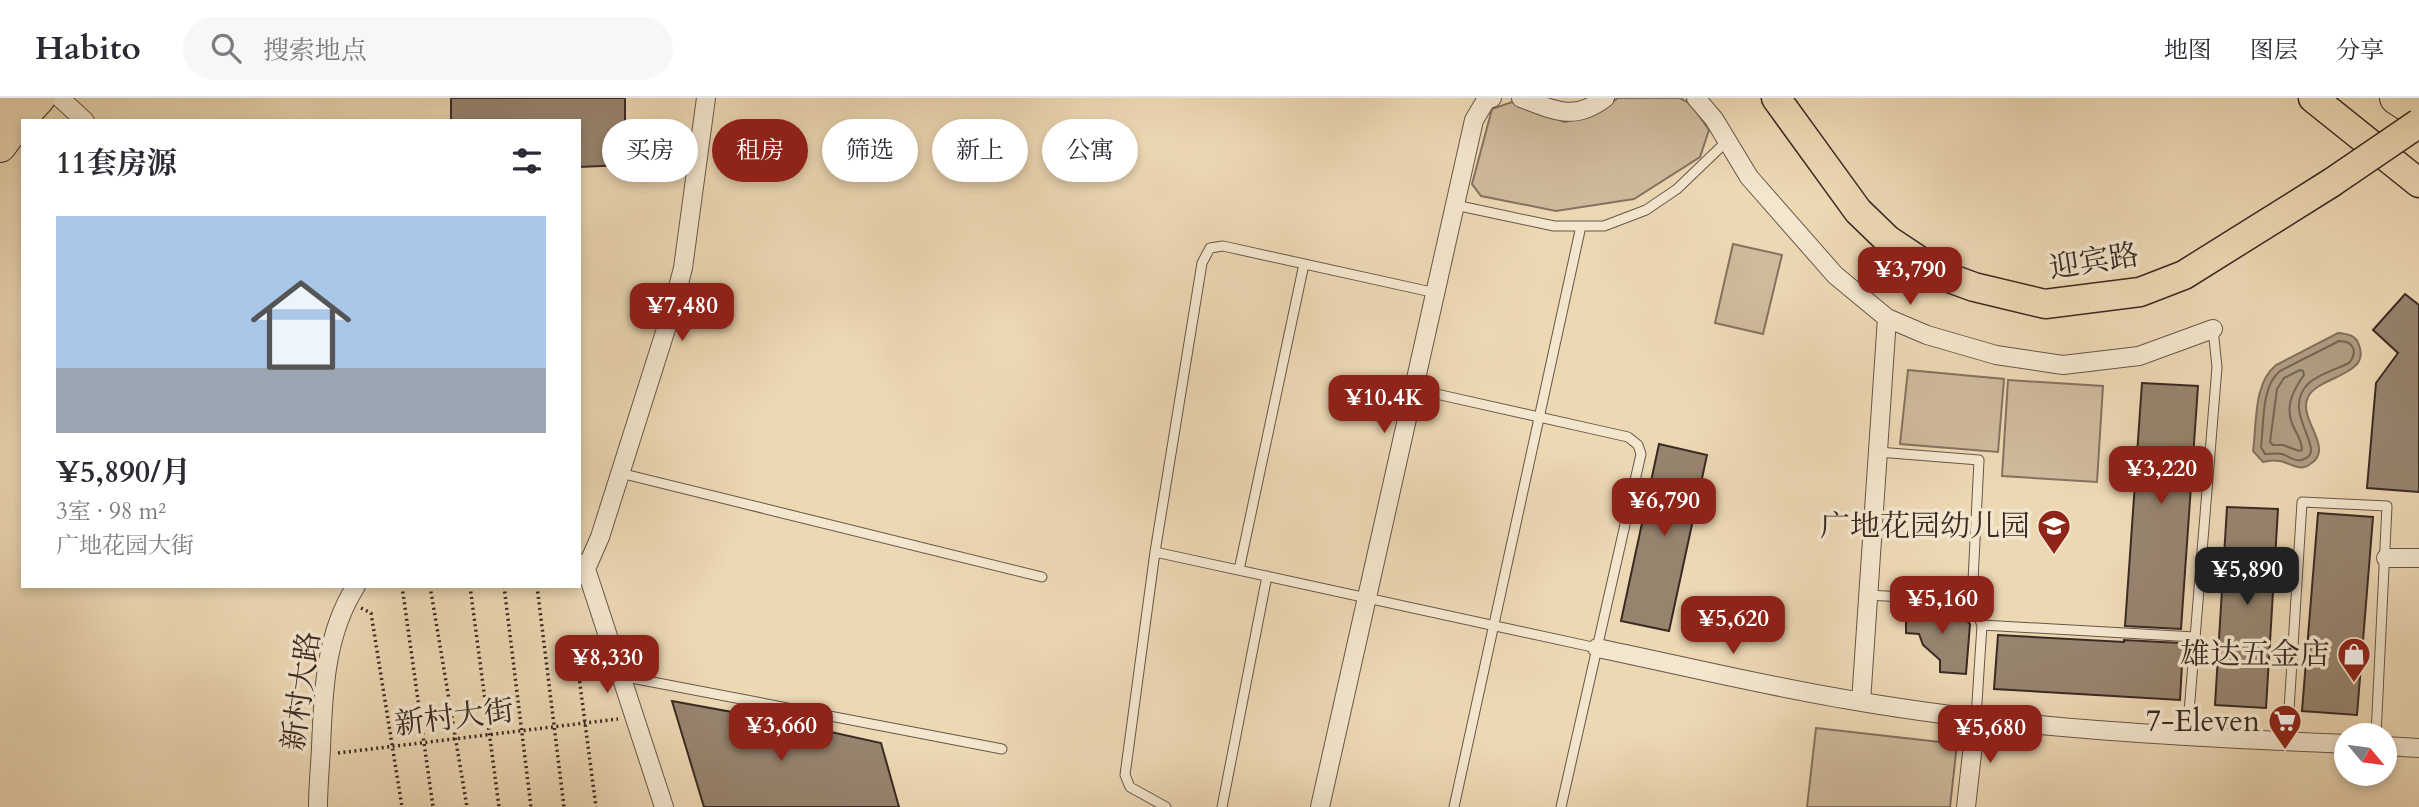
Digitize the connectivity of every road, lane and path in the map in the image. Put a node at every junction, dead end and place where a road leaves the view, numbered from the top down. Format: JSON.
{"nodes":[{"id":1,"x":4,"y":98,"type":"edge"},
{"id":2,"x":39,"y":98,"type":"edge"},
{"id":3,"x":46,"y":98,"type":"edge"},
{"id":4,"x":60,"y":98,"type":"edge"},
{"id":5,"x":706,"y":98,"type":"edge"},
{"id":6,"x":1492,"y":98,"type":"edge"},
{"id":7,"x":1521,"y":98,"type":"edge"},
{"id":8,"x":1605,"y":98,"type":"edge"},
{"id":9,"x":1696,"y":98,"type":"edge"},
{"id":10,"x":1776,"y":98,"type":"edge"},
{"id":11,"x":1797,"y":98,"type":"edge"},
{"id":12,"x":2313,"y":98,"type":"edge"},
{"id":13,"x":2396,"y":98,"type":"edge"},
{"id":14,"x":0,"y":104,"type":"edge"},
{"id":15,"x":1577,"y":104,"type":"edge"},
{"id":16,"x":2419,"y":113,"type":"edge"},
{"id":17,"x":27,"y":119,"type":"edge"},
{"id":18,"x":83,"y":119,"type":"edge"},
{"id":19,"x":2419,"y":123,"type":"edge"},
{"id":20,"x":21,"y":126,"type":"edge"},
{"id":21,"x":1727,"y":141,"type":"junction"},
{"id":22,"x":0,"y":146,"type":"edge"},
{"id":23,"x":0,"y":153,"type":"edge"},
{"id":24,"x":2419,"y":183,"type":"edge"},
{"id":25,"x":1455,"y":205,"type":"junction"},
{"id":26,"x":1581,"y":226,"type":"junction"},
{"id":27,"x":1917,"y":260,"type":"junction"},
{"id":28,"x":1304,"y":264,"type":"junction"},
{"id":29,"x":1436,"y":293,"type":"junction"},
{"id":30,"x":1886,"y":318,"type":"junction"},
{"id":31,"x":2213,"y":329,"type":"joint"},
{"id":32,"x":1414,"y":389,"type":"junction"},
{"id":33,"x":1540,"y":417,"type":"junction"},
{"id":34,"x":1878,"y":452,"type":"junction"},
{"id":35,"x":620,"y":473,"type":"junction"},
{"id":36,"x":1154,"y":552,"type":"junction"},
{"id":37,"x":2386,"y":558,"type":"junction"},
{"id":38,"x":2419,"y":558,"type":"edge"},
{"id":39,"x":582,"y":566,"type":"edge"},
{"id":40,"x":1239,"y":570,"type":"junction"},
{"id":41,"x":1267,"y":576,"type":"junction"},
{"id":42,"x":1042,"y":577,"type":"dead end"},
{"id":43,"x":402,"y":588,"type":"edge"},
{"id":44,"x":430,"y":588,"type":"edge"},
{"id":45,"x":470,"y":588,"type":"edge"},
{"id":46,"x":504,"y":588,"type":"edge"},
{"id":47,"x":537,"y":588,"type":"edge"},
{"id":48,"x":352,"y":593,"type":"edge"},
{"id":49,"x":1868,"y":595,"type":"junction"},
{"id":50,"x":1367,"y":598,"type":"junction"},
{"id":51,"x":1972,"y":601,"type":"junction"},
{"id":52,"x":1495,"y":625,"type":"junction"},
{"id":53,"x":1982,"y":625,"type":"junction"},
{"id":54,"x":2195,"y":637,"type":"junction"},
{"id":55,"x":1597,"y":648,"type":"junction"},
{"id":56,"x":576,"y":654,"type":"dead end"},
{"id":57,"x":621,"y":676,"type":"junction"},
{"id":58,"x":1861,"y":702,"type":"junction"},
{"id":59,"x":634,"y":717,"type":"junction"},
{"id":60,"x":1976,"y":718,"type":"junction"},
{"id":61,"x":585,"y":723,"type":"junction"},
{"id":62,"x":2377,"y":723,"type":"edge"},
{"id":63,"x":554,"y":726,"type":"junction"},
{"id":64,"x":521,"y":730,"type":"junction"},
{"id":65,"x":488,"y":734,"type":"junction"},
{"id":66,"x":2187,"y":737,"type":"junction"},
{"id":67,"x":456,"y":738,"type":"junction"},
{"id":68,"x":424,"y":741,"type":"junction"},
{"id":69,"x":2287,"y":742,"type":"junction"},
{"id":70,"x":2334,"y":744,"type":"edge"},
{"id":71,"x":393,"y":746,"type":"junction"},
{"id":72,"x":2398,"y":747,"type":"edge"},
{"id":73,"x":2419,"y":748,"type":"edge"},
{"id":74,"x":1002,"y":749,"type":"dead end"},
{"id":75,"x":320,"y":755,"type":"junction"},
{"id":76,"x":318,"y":807,"type":"edge"},
{"id":77,"x":402,"y":807,"type":"edge"},
{"id":78,"x":433,"y":807,"type":"edge"},
{"id":79,"x":467,"y":807,"type":"edge"},
{"id":80,"x":499,"y":807,"type":"edge"},
{"id":81,"x":531,"y":807,"type":"edge"},
{"id":82,"x":564,"y":807,"type":"edge"},
{"id":83,"x":596,"y":807,"type":"edge"},
{"id":84,"x":664,"y":807,"type":"edge"},
{"id":85,"x":1166,"y":807,"type":"edge"},
{"id":86,"x":1222,"y":807,"type":"edge"},
{"id":87,"x":1320,"y":807,"type":"edge"},
{"id":88,"x":1454,"y":807,"type":"edge"},
{"id":89,"x":1562,"y":807,"type":"edge"},
{"id":90,"x":1966,"y":807,"type":"edge"}],
"edges":[{"from":1,"to":14,"type":"highway"},
{"from":2,"to":22,"type":"highway"},
{"from":3,"to":17,"type":"main road"},
{"from":4,"to":18,"type":"street"},
{"from":5,"to":35,"type":"street"},
{"from":6,"to":25,"type":"street"},
{"from":7,"to":15,"type":"street"},
{"from":8,"to":15,"type":"street"},
{"from":9,"to":21,"type":"street"},
{"from":10,"to":27,"type":"main road","name":"迎宾路"},
{"from":11,"to":27,"type":"main road"},
{"from":12,"to":24,"type":"main road"},
{"from":13,"to":16,"type":"highway"},
{"from":19,"to":27,"type":"main road","name":"迎宾路","bridge":true},
{"from":20,"to":23,"type":"main road"},
{"from":21,"to":26,"type":"lane"},
{"from":21,"to":30,"type":"street"},
{"from":25,"to":26,"type":"lane"},
{"from":25,"to":29,"type":"street"},
{"from":26,"to":33,"type":"lane"},
{"from":28,"to":29,"type":"lane"},
{"from":28,"to":36,"type":"lane"},
{"from":28,"to":40,"type":"lane"},
{"from":29,"to":32,"type":"street"},
{"from":30,"to":31,"type":"street"},
{"from":30,"to":34,"type":"street"},
{"from":31,"to":54,"type":"lane"},
{"from":32,"to":33,"type":"lane"},
{"from":32,"to":50,"type":"street"},
{"from":33,"to":52,"type":"lane"},
{"from":33,"to":55,"type":"lane"},
{"from":34,"to":49,"type":"street"},
{"from":34,"to":51,"type":"lane"},
{"from":35,"to":39,"type":"street"},
{"from":35,"to":42,"type":"lane"},
{"from":36,"to":40,"type":"lane"},
{"from":36,"to":85,"type":"lane"},
{"from":37,"to":38,"type":"street"},
{"from":37,"to":62,"type":"lane"},
{"from":37,"to":69,"type":"lane"},
{"from":39,"to":57,"type":"street"},
{"from":40,"to":41,"type":"lane"},
{"from":41,"to":50,"type":"lane"},
{"from":41,"to":86,"type":"lane"},
{"from":43,"to":68,"type":"path"},
{"from":44,"to":67,"type":"path"},
{"from":45,"to":65,"type":"path"},
{"from":46,"to":64,"type":"path"},
{"from":47,"to":63,"type":"path"},
{"from":48,"to":71,"type":"path"},
{"from":48,"to":75,"type":"street","name":"新村大路"},
{"from":49,"to":51,"type":"lane"},
{"from":49,"to":58,"type":"street"},
{"from":50,"to":52,"type":"lane"},
{"from":50,"to":87,"type":"street"},
{"from":51,"to":53,"type":"lane"},
{"from":52,"to":55,"type":"lane"},
{"from":52,"to":88,"type":"lane"},
{"from":53,"to":54,"type":"lane"},
{"from":53,"to":60,"type":"lane"},
{"from":54,"to":66,"type":"lane"},
{"from":55,"to":58,"type":"street"},
{"from":55,"to":89,"type":"lane"},
{"from":56,"to":61,"type":"path"},
{"from":57,"to":59,"type":"street"},
{"from":57,"to":74,"type":"lane"},
{"from":58,"to":60,"type":"street"},
{"from":59,"to":61,"type":"path","name":"新村大街"},
{"from":59,"to":84,"type":"street"},
{"from":60,"to":66,"type":"street"},
{"from":60,"to":90,"type":"street"},
{"from":61,"to":63,"type":"path","name":"新村大街"},
{"from":61,"to":83,"type":"path"},
{"from":63,"to":64,"type":"path","name":"新村大街"},
{"from":63,"to":82,"type":"path"},
{"from":64,"to":65,"type":"path","name":"新村大街"},
{"from":64,"to":81,"type":"path"},
{"from":65,"to":67,"type":"path","name":"新村大街"},
{"from":65,"to":80,"type":"path"},
{"from":66,"to":69,"type":"street"},
{"from":67,"to":68,"type":"path","name":"新村大街"},
{"from":67,"to":79,"type":"path"},
{"from":68,"to":71,"type":"path","name":"新村大街"},
{"from":68,"to":78,"type":"path"},
{"from":69,"to":70,"type":"street"},
{"from":71,"to":75,"type":"path","name":"新村大街"},
{"from":71,"to":77,"type":"path"},
{"from":72,"to":73,"type":"street"},
{"from":75,"to":76,"type":"street","name":"新村大路"}]}
